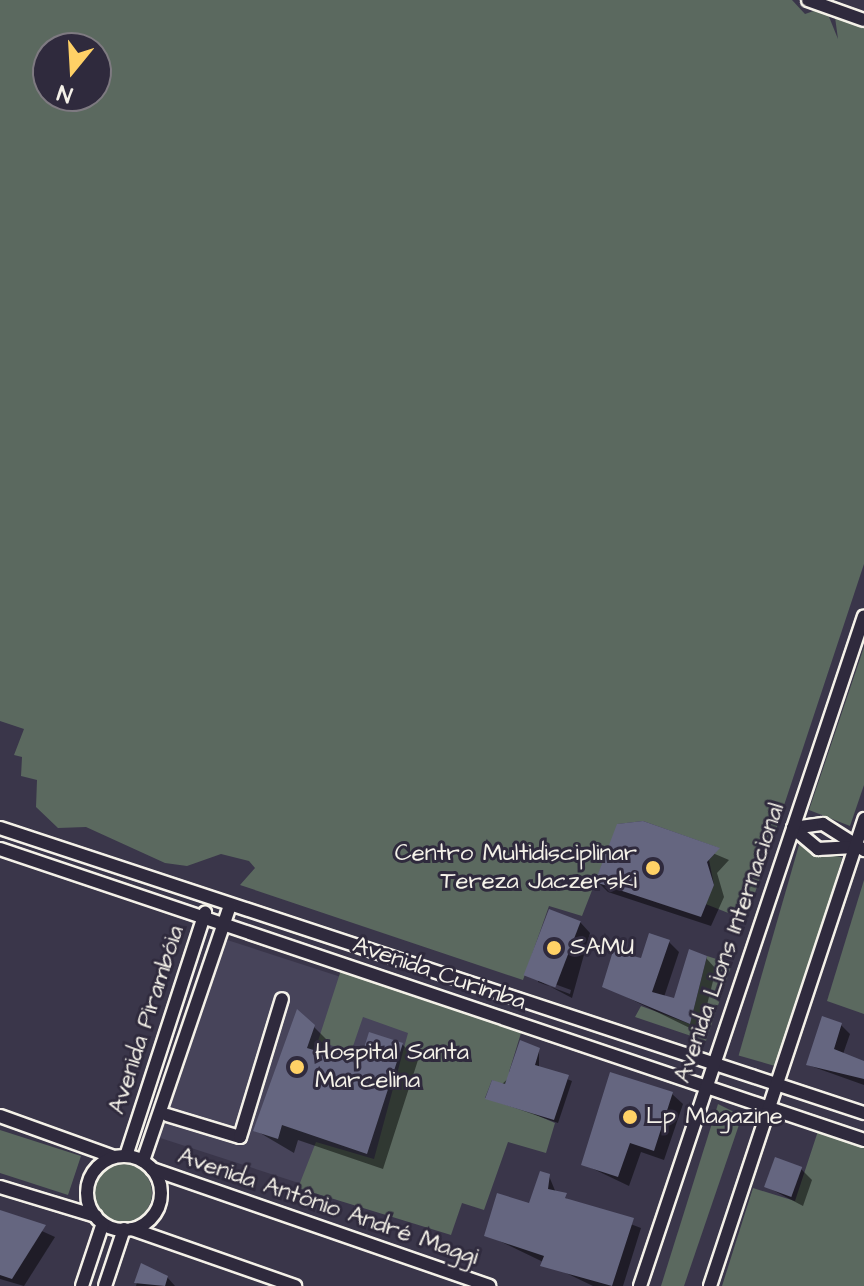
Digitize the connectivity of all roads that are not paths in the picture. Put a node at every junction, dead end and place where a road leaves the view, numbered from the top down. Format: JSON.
{"nodes":[{"id":1,"x":808,"y":0,"type":"edge"},
{"id":2,"x":864,"y":20,"type":"edge"},
{"id":3,"x":864,"y":616,"type":"edge"},
{"id":4,"x":864,"y":819,"type":"edge"},
{"id":5,"x":0,"y":828,"type":"edge"},
{"id":6,"x":793,"y":828,"type":"junction"},
{"id":7,"x":859,"y":848,"type":"edge"},
{"id":8,"x":0,"y":849,"type":"edge"},
{"id":9,"x":210,"y":898,"type":"junction"},
{"id":10,"x":230,"y":905,"type":"junction"},
{"id":11,"x":204,"y":917,"type":"junction"},
{"id":12,"x":223,"y":923,"type":"junction"},
{"id":13,"x":282,"y":999,"type":"dead end"},
{"id":14,"x":712,"y":1060,"type":"junction"},
{"id":15,"x":777,"y":1082,"type":"junction"},
{"id":16,"x":703,"y":1089,"type":"junction"},
{"id":17,"x":770,"y":1109,"type":"junction"},
{"id":18,"x":864,"y":1113,"type":"edge"},
{"id":19,"x":167,"y":1115,"type":"dead end"},
{"id":20,"x":0,"y":1116,"type":"edge"},
{"id":21,"x":864,"y":1140,"type":"edge"},
{"id":22,"x":120,"y":1157,"type":"junction"},
{"id":23,"x":148,"y":1165,"type":"junction"},
{"id":24,"x":0,"y":1187,"type":"edge"},
{"id":25,"x":99,"y":1220,"type":"junction"},
{"id":26,"x":128,"y":1229,"type":"junction"},
{"id":27,"x":82,"y":1286,"type":"edge"},
{"id":28,"x":105,"y":1286,"type":"edge"},
{"id":29,"x":295,"y":1286,"type":"edge"},
{"id":30,"x":489,"y":1286,"type":"edge"},
{"id":31,"x":640,"y":1286,"type":"edge"},
{"id":32,"x":710,"y":1286,"type":"edge"}],
"edges":[{"from":1,"to":2,"type":"street"},
{"from":3,"to":6,"type":"street","name":"Avenida Lions Internacional"},
{"from":4,"to":7,"type":"street"},
{"from":5,"to":9,"type":"street","name":"Avenida Curimba"},
{"from":6,"to":7,"type":"street"},
{"from":6,"to":7,"type":"street"},
{"from":6,"to":14,"type":"street","name":"Avenida Lions Internacional"},
{"from":7,"to":15,"type":"street"},
{"from":8,"to":11,"type":"street","name":"Avenida Curimba"},
{"from":9,"to":10,"type":"street","name":"Avenida Curimba"},
{"from":9,"to":11,"type":"street","name":"Avenida Pirambóia"},
{"from":10,"to":12,"type":"street","name":"Avenida Pirambóia"},
{"from":10,"to":14,"type":"street","name":"Avenida Curimba"},
{"from":11,"to":12,"type":"street","name":"Avenida Curimba"},
{"from":11,"to":22,"type":"street","name":"Avenida Pirambóia"},
{"from":12,"to":16,"type":"street","name":"Avenida Curimba"},
{"from":12,"to":23,"type":"street","name":"Avenida Pirambóia"},
{"from":13,"to":19,"type":"street"},
{"from":14,"to":15,"type":"street","name":"Avenida Curimba"},
{"from":14,"to":16,"type":"street","name":"Avenida Lions Internacional"},
{"from":15,"to":17,"type":"street"},
{"from":15,"to":18,"type":"street","name":"Avenida Curimba"},
{"from":16,"to":17,"type":"street","name":"Avenida Curimba"},
{"from":16,"to":31,"type":"street","name":"Avenida Lions Internacional"},
{"from":17,"to":21,"type":"street","name":"Avenida Curimba"},
{"from":17,"to":32,"type":"street"},
{"from":20,"to":22,"type":"street","name":"Avenida Antônio André Maggi"},
{"from":22,"to":23,"type":"street","name":"Avenida Antônio André Maggi"},
{"from":22,"to":25,"type":"street"},
{"from":23,"to":26,"type":"street","name":"Avenida Antônio André Maggi"},
{"from":23,"to":30,"type":"street","name":"Avenida Antônio André Maggi"},
{"from":24,"to":25,"type":"street"},
{"from":25,"to":26,"type":"street"},
{"from":25,"to":27,"type":"street"},
{"from":26,"to":28,"type":"street"},
{"from":26,"to":29,"type":"street"}]}
